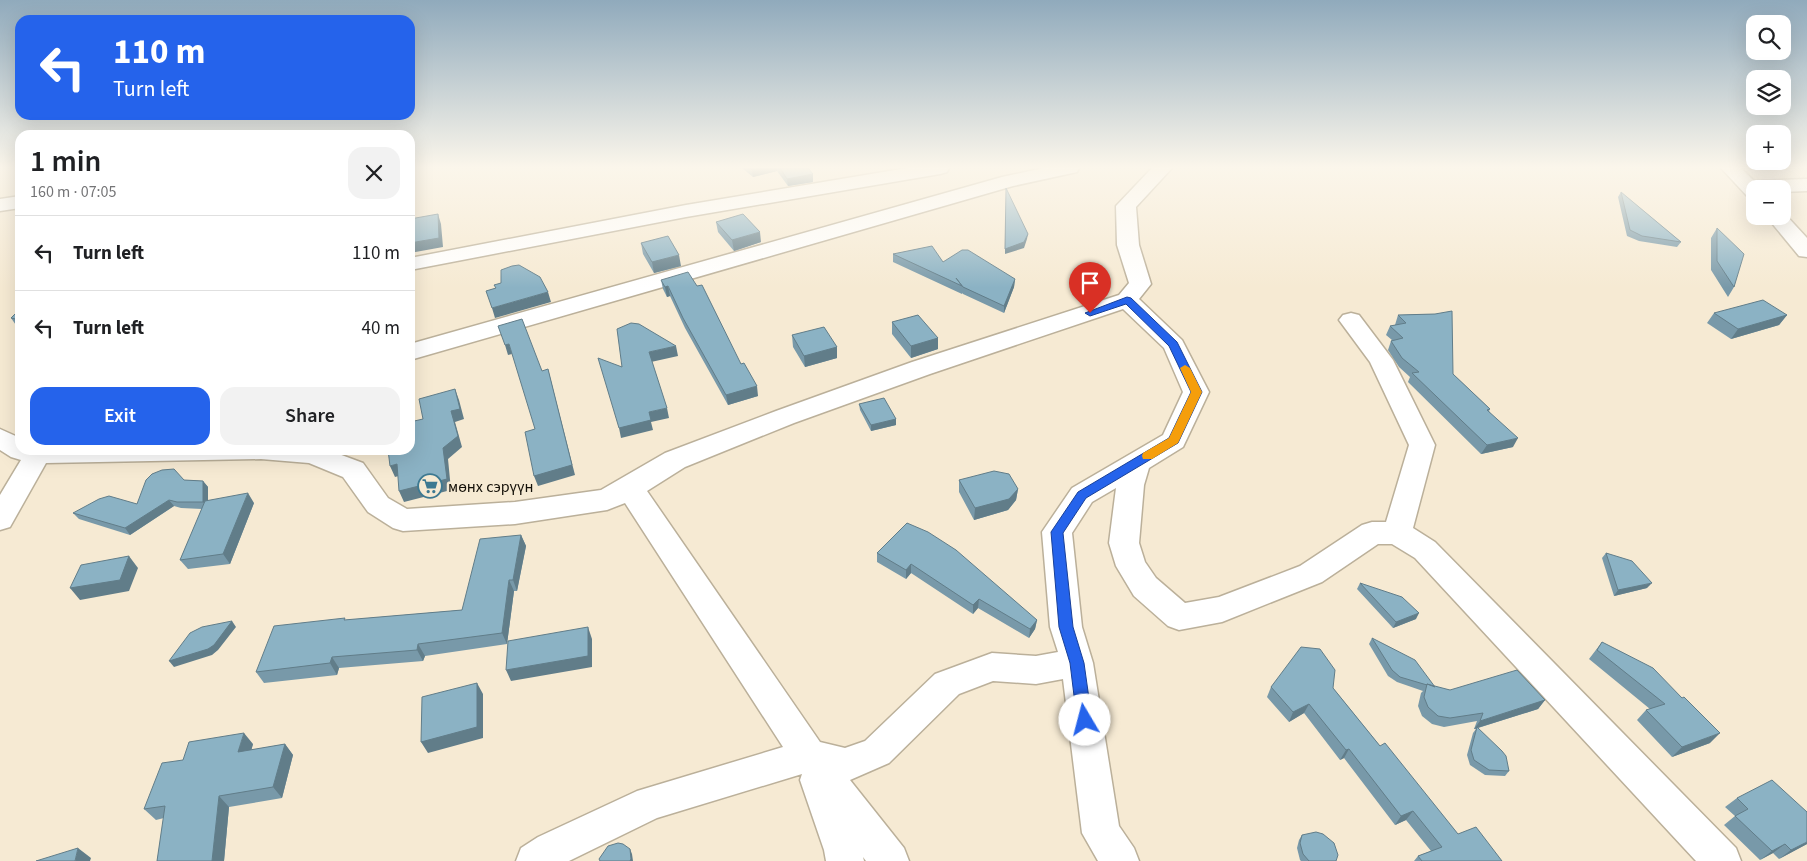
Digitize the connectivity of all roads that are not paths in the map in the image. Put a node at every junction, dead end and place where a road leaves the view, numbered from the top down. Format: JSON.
{"nodes":[{"id":1,"x":703,"y":208,"type":"edge"},
{"id":2,"x":914,"y":208,"type":"edge"},
{"id":3,"x":1126,"y":208,"type":"edge"},
{"id":4,"x":1784,"y":225,"type":"edge"},
{"id":5,"x":1807,"y":251,"type":"edge"},
{"id":6,"x":415,"y":263,"type":"edge"},
{"id":7,"x":1127,"y":300,"type":"junction"},
{"id":8,"x":1351,"y":320,"type":"dead end"},
{"id":9,"x":415,"y":351,"type":"edge"},
{"id":10,"x":0,"y":438,"type":"edge"},
{"id":11,"x":1174,"y":441,"type":"junction"},
{"id":12,"x":15,"y":446,"type":"edge"},
{"id":13,"x":24,"y":455,"type":"edge"},
{"id":14,"x":315,"y":455,"type":"edge"},
{"id":15,"x":630,"y":488,"type":"junction"},
{"id":16,"x":0,"y":519,"type":"edge"},
{"id":17,"x":1397,"y":533,"type":"junction"},
{"id":18,"x":1077,"y":663,"type":"junction"},
{"id":19,"x":809,"y":756,"type":"junction"},
{"id":20,"x":535,"y":861,"type":"edge"},
{"id":21,"x":845,"y":861,"type":"edge"},
{"id":22,"x":890,"y":861,"type":"edge"},
{"id":23,"x":1120,"y":861,"type":"edge"},
{"id":24,"x":1722,"y":861,"type":"edge"}],
"edges":[{"from":1,"to":6,"type":"street"},
{"from":2,"to":9,"type":"street"},
{"from":3,"to":7,"type":"street"},
{"from":4,"to":5,"type":"street"},
{"from":7,"to":11,"type":"street"},
{"from":7,"to":15,"type":"street"},
{"from":8,"to":17,"type":"street"},
{"from":10,"to":12,"type":"street"},
{"from":11,"to":17,"type":"street"},
{"from":11,"to":18,"type":"street"},
{"from":13,"to":16,"type":"street"},
{"from":14,"to":15,"type":"street"},
{"from":15,"to":19,"type":"street"},
{"from":17,"to":24,"type":"street"},
{"from":18,"to":19,"type":"street"},
{"from":18,"to":23,"type":"street"},
{"from":19,"to":20,"type":"street"},
{"from":19,"to":21,"type":"street"},
{"from":19,"to":22,"type":"street"}]}
